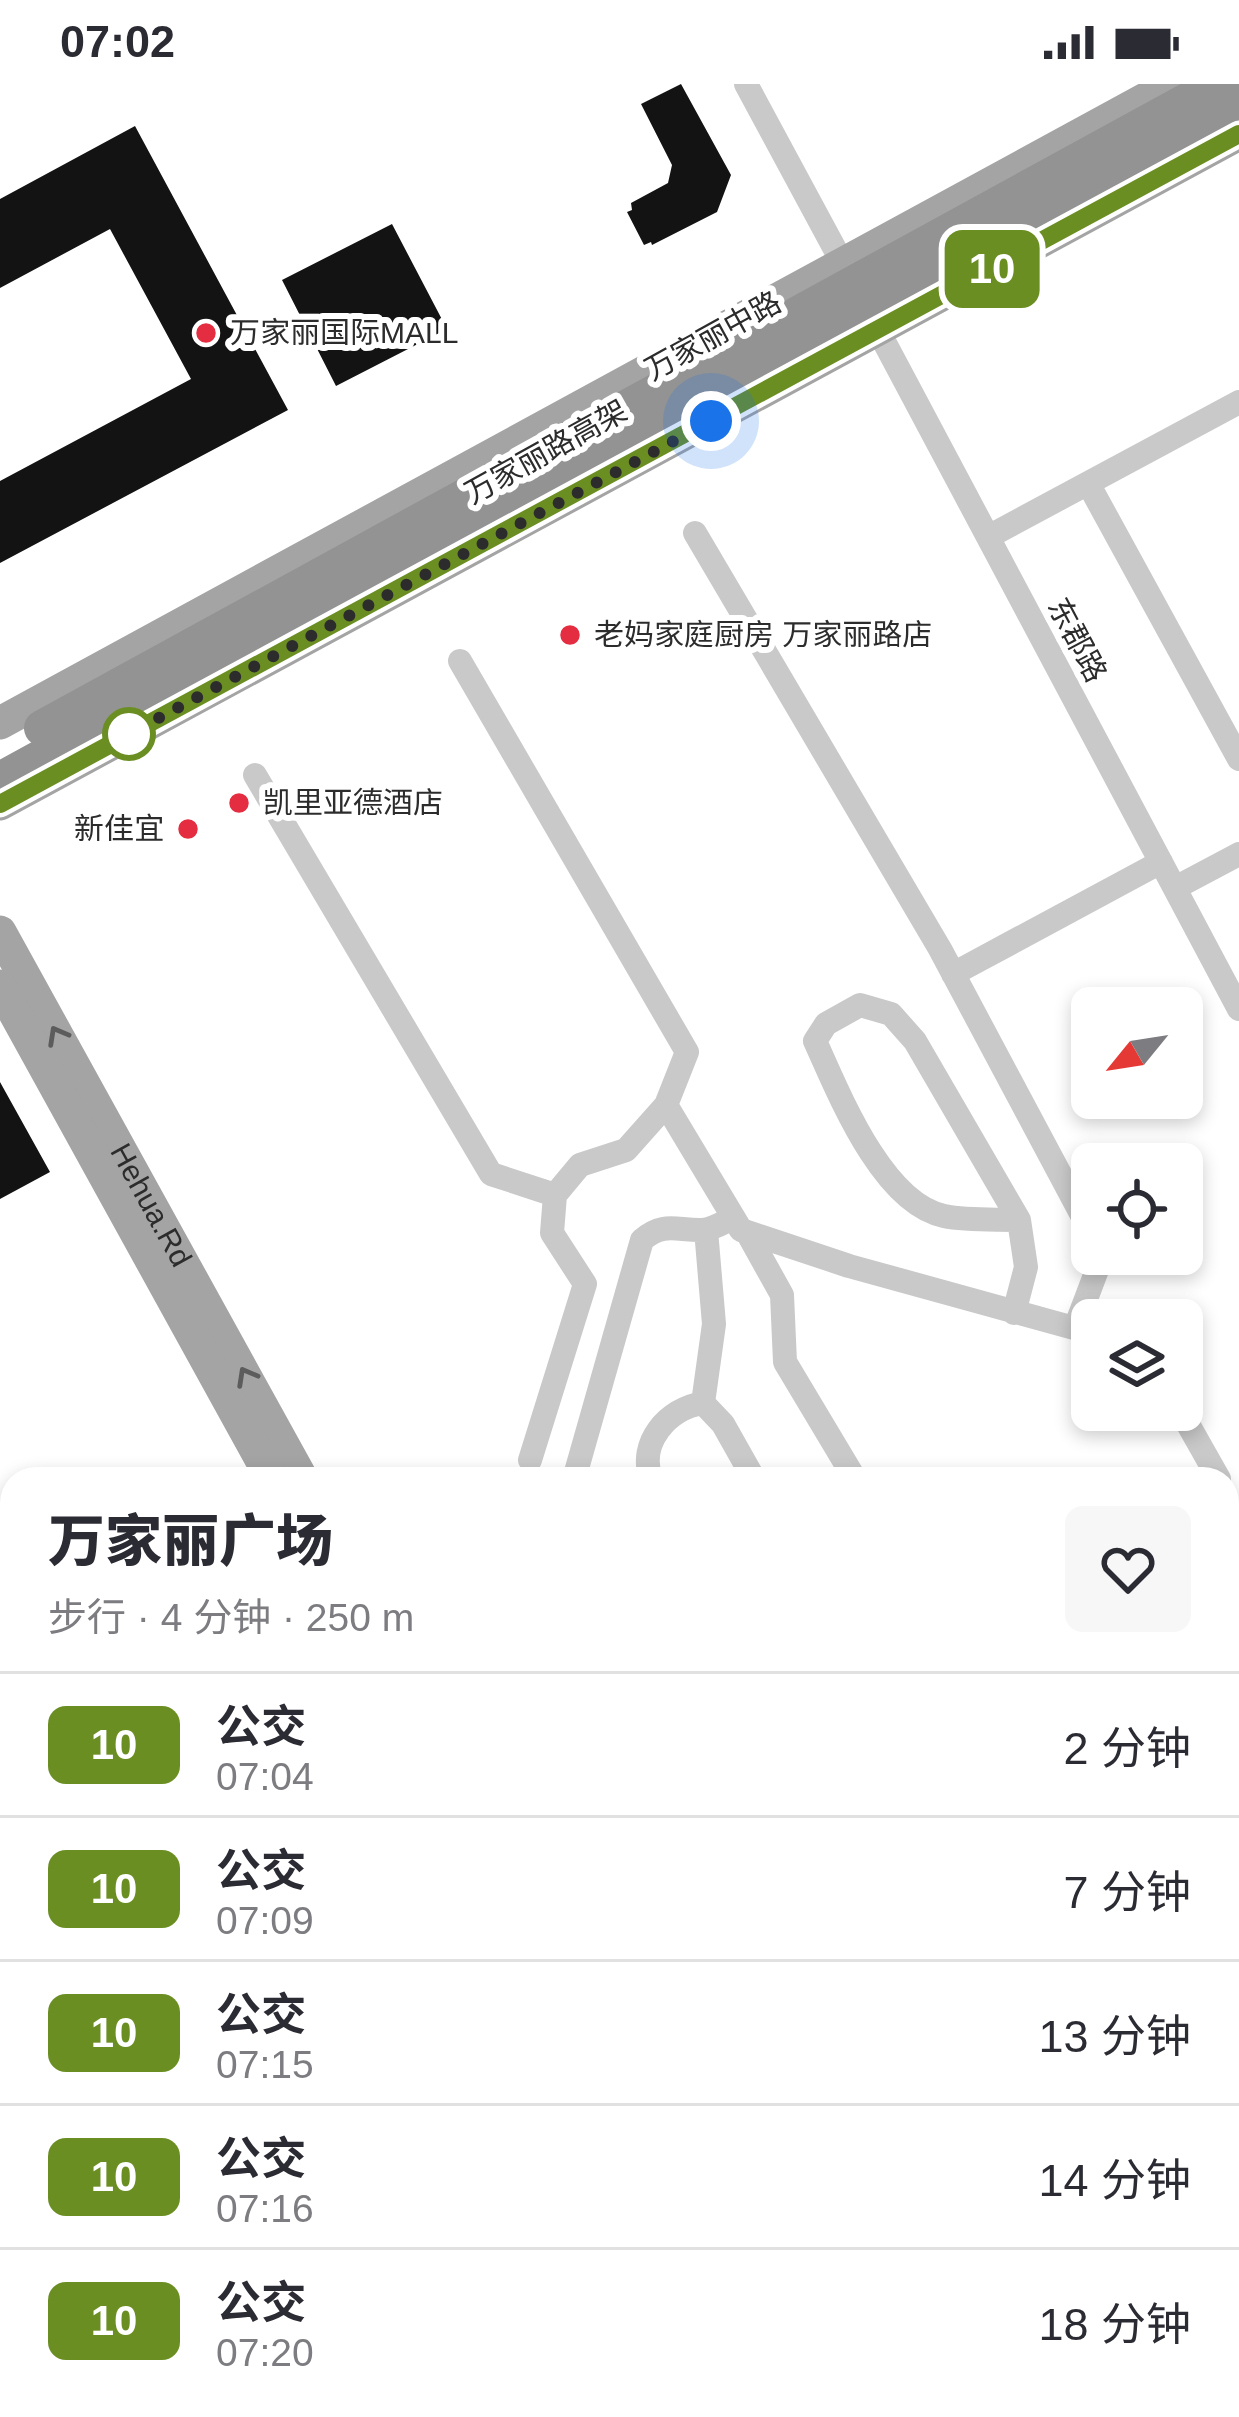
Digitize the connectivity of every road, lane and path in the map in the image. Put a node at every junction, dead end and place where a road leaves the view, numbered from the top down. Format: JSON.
{"nodes":[{"id":1,"x":746,"y":84,"type":"edge"},
{"id":2,"x":1173,"y":84,"type":"edge"},
{"id":3,"x":1218,"y":84,"type":"edge"},
{"id":4,"x":1239,"y":101,"type":"edge"},
{"id":5,"x":1239,"y":134,"type":"edge"},
{"id":6,"x":844,"y":265,"type":"junction"},
{"id":7,"x":879,"y":331,"type":"junction"},
{"id":8,"x":1233,"y":405,"type":"edge"},
{"id":9,"x":1239,"y":431,"type":"edge"},
{"id":10,"x":1089,"y":485,"type":"junction"},
{"id":11,"x":695,"y":532,"type":"dead end"},
{"id":12,"x":988,"y":537,"type":"junction"},
{"id":13,"x":460,"y":662,"type":"dead end"},
{"id":14,"x":0,"y":723,"type":"edge"},
{"id":15,"x":0,"y":751,"type":"edge"},
{"id":16,"x":1239,"y":759,"type":"edge"},
{"id":17,"x":255,"y":775,"type":"dead end"},
{"id":18,"x":0,"y":780,"type":"edge"},
{"id":19,"x":0,"y":804,"type":"edge"},
{"id":20,"x":1239,"y":854,"type":"edge"},
{"id":21,"x":1161,"y":862,"type":"junction"},
{"id":22,"x":1175,"y":888,"type":"junction"},
{"id":23,"x":0,"y":932,"type":"edge"},
{"id":24,"x":953,"y":974,"type":"junction"},
{"id":25,"x":0,"y":986,"type":"edge"},
{"id":26,"x":1239,"y":1009,"type":"edge"},
{"id":27,"x":666,"y":1105,"type":"junction"},
{"id":28,"x":1071,"y":1195,"type":"edge"},
{"id":29,"x":555,"y":1196,"type":"junction"},
{"id":30,"x":1019,"y":1220,"type":"junction"},
{"id":31,"x":740,"y":1226,"type":"junction"},
{"id":32,"x":706,"y":1230,"type":"junction"},
{"id":33,"x":1014,"y":1313,"type":"junction"},
{"id":34,"x":1071,"y":1328,"type":"edge"},
{"id":35,"x":703,"y":1403,"type":"junction"},
{"id":36,"x":1192,"y":1431,"type":"edge"},
{"id":37,"x":530,"y":1460,"type":"dead end"},
{"id":38,"x":265,"y":1467,"type":"edge"},
{"id":39,"x":295,"y":1467,"type":"edge"},
{"id":40,"x":577,"y":1467,"type":"edge"},
{"id":41,"x":649,"y":1467,"type":"edge"},
{"id":42,"x":747,"y":1467,"type":"edge"},
{"id":43,"x":848,"y":1467,"type":"edge"},
{"id":44,"x":1212,"y":1467,"type":"edge"}],
"edges":[{"from":1,"to":6,"type":"street","name":"东郡路"},
{"from":2,"to":6,"type":"main road","name":"万家丽中路"},
{"from":3,"to":15,"type":"highway","name":"万家丽路高架","bridge":true},
{"from":4,"to":18,"type":"highway","name":"万家丽路高架","bridge":true},
{"from":5,"to":7,"type":"main road"},
{"from":6,"to":7,"type":"street","name":"东郡路"},
{"from":6,"to":14,"type":"main road","name":"万家丽中路"},
{"from":7,"to":12,"type":"street","name":"东郡路"},
{"from":7,"to":19,"type":"main road"},
{"from":8,"to":9,"type":"street"},
{"from":8,"to":10,"type":"street"},
{"from":10,"to":12,"type":"street"},
{"from":10,"to":16,"type":"street"},
{"from":11,"to":24,"type":"street"},
{"from":12,"to":21,"type":"street","name":"东郡路"},
{"from":13,"to":27,"type":"street"},
{"from":17,"to":29,"type":"street"},
{"from":20,"to":22,"type":"street"},
{"from":21,"to":22,"type":"street","name":"东郡路"},
{"from":21,"to":24,"type":"street"},
{"from":22,"to":26,"type":"street","name":"东郡路"},
{"from":39,"to":23,"type":"main road","name":"Hehua.Rd","one_way":true},
{"from":24,"to":28,"type":"street"},
{"from":25,"to":38,"type":"main road","name":"Hehua.Rd"},
{"from":27,"to":29,"type":"street"},
{"from":27,"to":31,"type":"street"},
{"from":29,"to":37,"type":"street"},
{"from":30,"to":30,"type":"street"},
{"from":30,"to":33,"type":"street"},
{"from":31,"to":32,"type":"street"},
{"from":31,"to":33,"type":"street"},
{"from":31,"to":43,"type":"street"},
{"from":32,"to":35,"type":"street"},
{"from":32,"to":40,"type":"street"},
{"from":33,"to":34,"type":"street"},
{"from":35,"to":41,"type":"street"},
{"from":35,"to":42,"type":"street"},
{"from":36,"to":44,"type":"street"}]}
